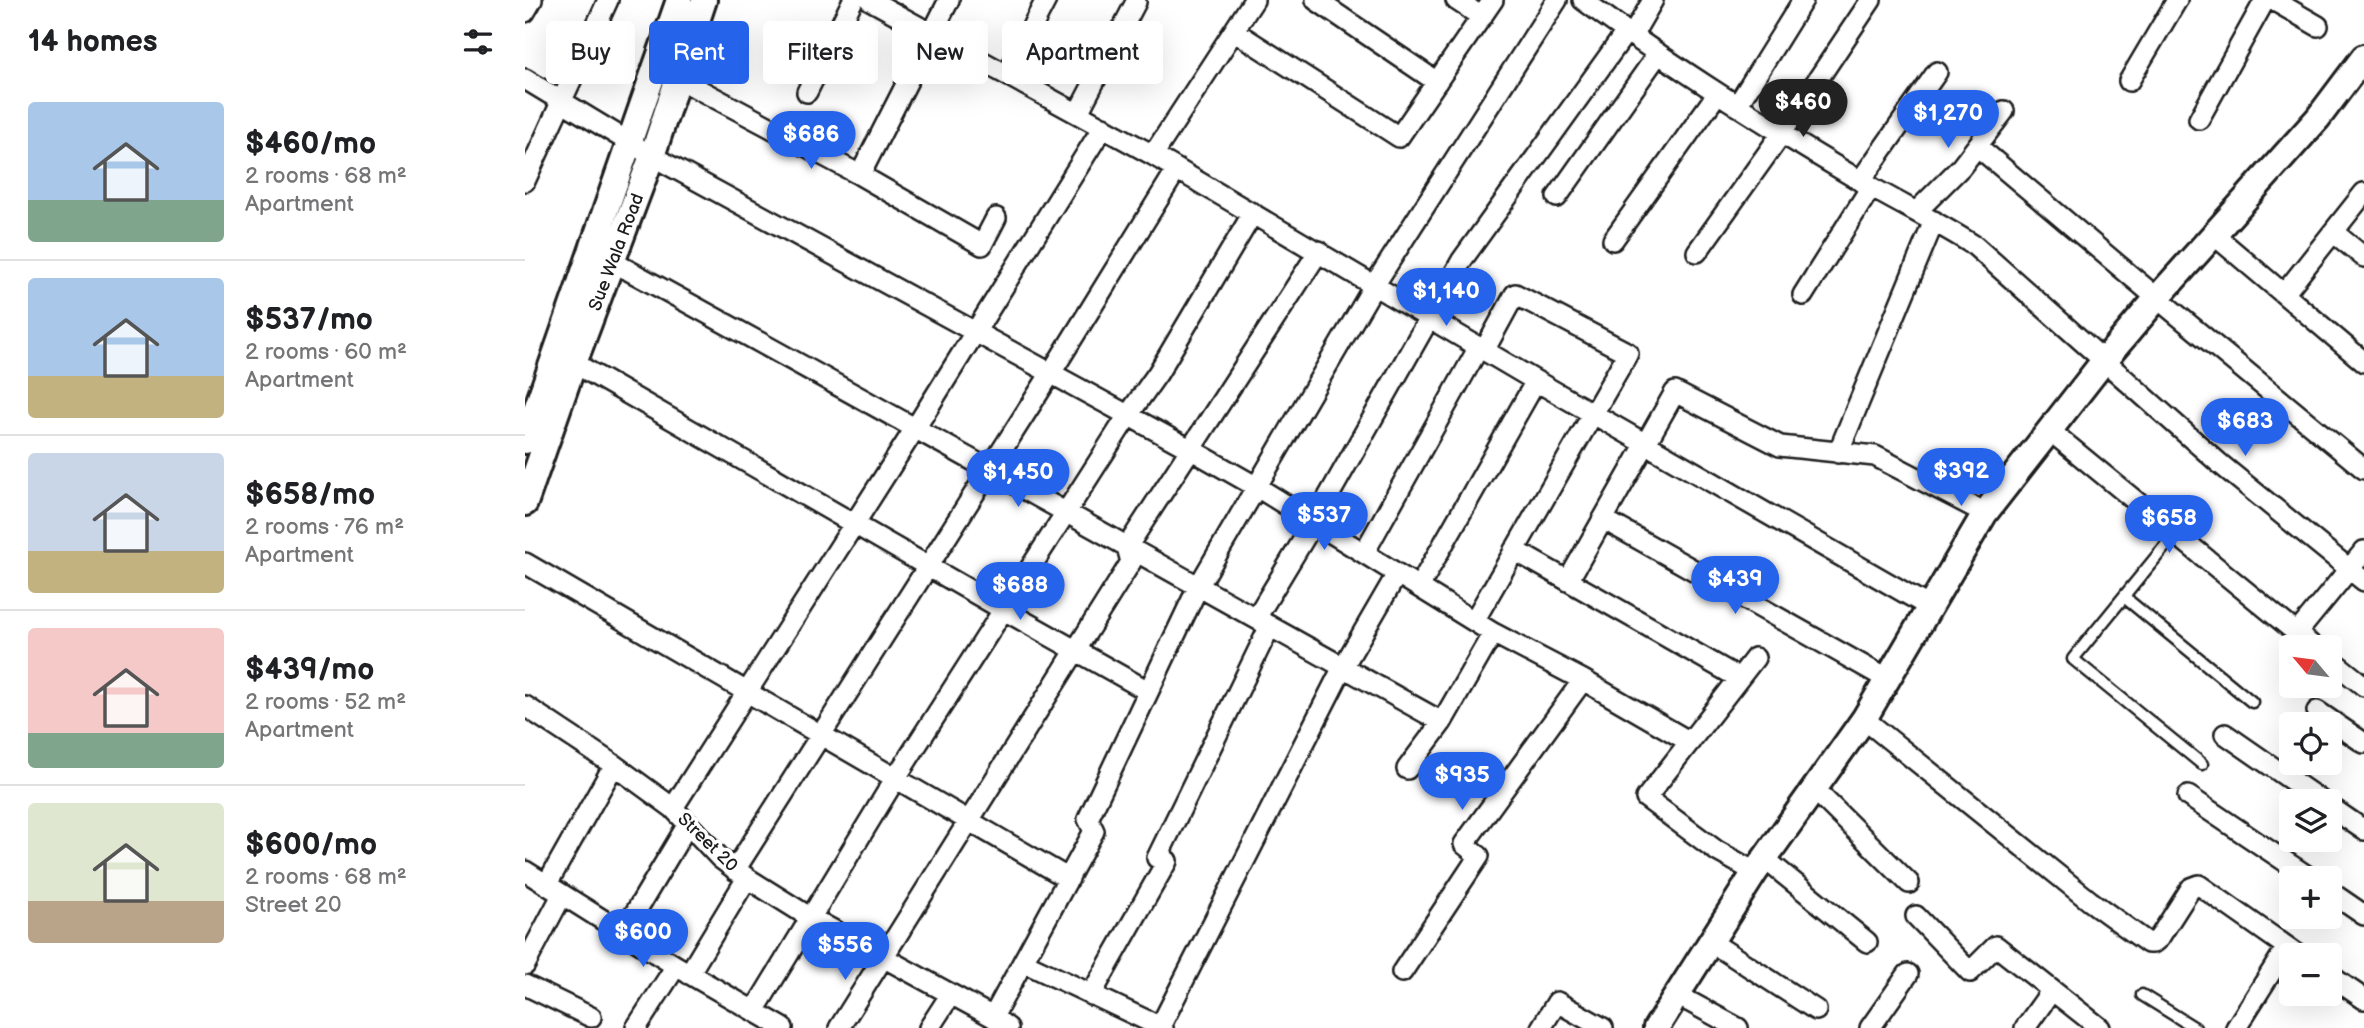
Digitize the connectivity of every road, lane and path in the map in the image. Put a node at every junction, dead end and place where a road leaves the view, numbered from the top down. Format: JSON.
{"nodes":[{"id":1,"x":532,"y":0,"type":"edge"},
{"id":2,"x":608,"y":0,"type":"edge"},
{"id":3,"x":679,"y":0,"type":"edge"},
{"id":4,"x":704,"y":0,"type":"edge"},
{"id":5,"x":853,"y":0,"type":"edge"},
{"id":6,"x":870,"y":0,"type":"edge"},
{"id":7,"x":949,"y":0,"type":"edge"},
{"id":8,"x":1046,"y":0,"type":"edge"},
{"id":9,"x":1254,"y":0,"type":"edge"},
{"id":10,"x":1316,"y":0,"type":"edge"},
{"id":11,"x":1456,"y":0,"type":"edge"},
{"id":12,"x":1493,"y":0,"type":"edge"},
{"id":13,"x":1557,"y":0,"type":"edge"},
{"id":14,"x":1583,"y":0,"type":"edge"},
{"id":15,"x":1653,"y":0,"type":"edge"},
{"id":16,"x":1803,"y":0,"type":"edge"},
{"id":17,"x":1871,"y":0,"type":"edge"},
{"id":18,"x":2177,"y":0,"type":"edge"},
{"id":19,"x":2265,"y":0,"type":"edge"},
{"id":20,"x":2273,"y":0,"type":"edge"},
{"id":21,"x":1136,"y":2,"type":"dead end"},
{"id":22,"x":525,"y":12,"type":"edge"},
{"id":23,"x":1482,"y":17,"type":"junction"},
{"id":24,"x":672,"y":21,"type":"edge"},
{"id":25,"x":698,"y":21,"type":"edge"},
{"id":26,"x":909,"y":21,"type":"edge"},
{"id":27,"x":938,"y":21,"type":"edge"},
{"id":28,"x":1035,"y":21,"type":"edge"},
{"id":29,"x":2318,"y":26,"type":"dead end"},
{"id":30,"x":1234,"y":31,"type":"junction"},
{"id":31,"x":1629,"y":34,"type":"junction"},
{"id":32,"x":1658,"y":54,"type":"junction"},
{"id":33,"x":2364,"y":57,"type":"edge"},
{"id":34,"x":1937,"y":72,"type":"dead end"},
{"id":35,"x":525,"y":79,"type":"edge"},
{"id":36,"x":2129,"y":81,"type":"dead end"},
{"id":37,"x":1437,"y":82,"type":"junction"},
{"id":38,"x":650,"y":84,"type":"edge"},
{"id":39,"x":678,"y":84,"type":"edge"},
{"id":40,"x":691,"y":84,"type":"edge"},
{"id":41,"x":906,"y":84,"type":"edge"},
{"id":42,"x":1024,"y":84,"type":"edge"},
{"id":43,"x":807,"y":92,"type":"dead end"},
{"id":44,"x":1717,"y":94,"type":"junction"},
{"id":45,"x":562,"y":100,"type":"junction"},
{"id":46,"x":1737,"y":106,"type":"junction"},
{"id":47,"x":2004,"y":111,"type":"dead end"},
{"id":48,"x":1078,"y":113,"type":"junction"},
{"id":49,"x":2200,"y":119,"type":"dead end"},
{"id":50,"x":1103,"y":127,"type":"junction"},
{"id":51,"x":1782,"y":133,"type":"junction"},
{"id":52,"x":629,"y":142,"type":"junction"},
{"id":53,"x":1977,"y":146,"type":"junction"},
{"id":54,"x":530,"y":155,"type":"edge"},
{"id":55,"x":1153,"y":155,"type":"junction"},
{"id":56,"x":652,"y":156,"type":"junction"},
{"id":57,"x":1177,"y":169,"type":"junction"},
{"id":58,"x":859,"y":174,"type":"junction"},
{"id":59,"x":525,"y":181,"type":"edge"},
{"id":60,"x":1866,"y":184,"type":"junction"},
{"id":61,"x":2364,"y":192,"type":"edge"},
{"id":62,"x":1557,"y":197,"type":"dead end"},
{"id":63,"x":1917,"y":211,"type":"junction"},
{"id":64,"x":1253,"y":213,"type":"junction"},
{"id":65,"x":996,"y":218,"type":"dead end"},
{"id":66,"x":1934,"y":220,"type":"junction"},
{"id":67,"x":2333,"y":232,"type":"junction"},
{"id":68,"x":2213,"y":234,"type":"junction"},
{"id":69,"x":1613,"y":240,"type":"dead end"},
{"id":70,"x":1319,"y":251,"type":"junction"},
{"id":71,"x":1697,"y":252,"type":"dead end"},
{"id":72,"x":2364,"y":257,"type":"edge"},
{"id":73,"x":613,"y":262,"type":"junction"},
{"id":74,"x":1375,"y":284,"type":"junction"},
{"id":75,"x":2284,"y":294,"type":"junction"},
{"id":76,"x":1803,"y":295,"type":"dead end"},
{"id":77,"x":2157,"y":298,"type":"junction"},
{"id":78,"x":1429,"y":318,"type":"junction"},
{"id":79,"x":977,"y":331,"type":"junction"},
{"id":80,"x":1482,"y":349,"type":"junction"},
{"id":81,"x":564,"y":361,"type":"junction"},
{"id":82,"x":2103,"y":362,"type":"junction"},
{"id":83,"x":2364,"y":362,"type":"edge"},
{"id":84,"x":1051,"y":373,"type":"junction"},
{"id":85,"x":1536,"y":381,"type":"junction"},
{"id":86,"x":1592,"y":413,"type":"junction"},
{"id":87,"x":1129,"y":414,"type":"junction"},
{"id":88,"x":916,"y":427,"type":"junction"},
{"id":89,"x":2049,"y":430,"type":"junction"},
{"id":90,"x":525,"y":441,"type":"edge"},
{"id":91,"x":1646,"y":444,"type":"junction"},
{"id":92,"x":1191,"y":449,"type":"junction"},
{"id":93,"x":1838,"y":453,"type":"junction"},
{"id":94,"x":990,"y":469,"type":"junction"},
{"id":95,"x":2364,"y":469,"type":"edge"},
{"id":96,"x":1257,"y":487,"type":"junction"},
{"id":97,"x":525,"y":503,"type":"edge"},
{"id":98,"x":1066,"y":513,"type":"junction"},
{"id":99,"x":1985,"y":513,"type":"junction"},
{"id":100,"x":1603,"y":519,"type":"junction"},
{"id":101,"x":1314,"y":522,"type":"junction"},
{"id":102,"x":854,"y":524,"type":"junction"},
{"id":103,"x":2175,"y":534,"type":"junction"},
{"id":104,"x":1127,"y":547,"type":"junction"},
{"id":105,"x":1514,"y":550,"type":"junction"},
{"id":106,"x":2364,"y":551,"type":"edge"},
{"id":107,"x":1364,"y":553,"type":"junction"},
{"id":108,"x":525,"y":563,"type":"edge"},
{"id":109,"x":929,"y":567,"type":"junction"},
{"id":110,"x":1397,"y":574,"type":"junction"},
{"id":111,"x":2357,"y":575,"type":"edge"},
{"id":112,"x":1568,"y":581,"type":"junction"},
{"id":113,"x":1198,"y":587,"type":"junction"},
{"id":114,"x":1419,"y":587,"type":"junction"},
{"id":115,"x":2124,"y":597,"type":"junction"},
{"id":116,"x":1929,"y":607,"type":"junction"},
{"id":117,"x":1004,"y":610,"type":"junction"},
{"id":118,"x":1474,"y":621,"type":"junction"},
{"id":119,"x":1263,"y":622,"type":"junction"},
{"id":120,"x":1493,"y":633,"type":"junction"},
{"id":121,"x":2297,"y":633,"type":"junction"},
{"id":122,"x":2299,"y":635,"type":"edge"},
{"id":123,"x":1077,"y":651,"type":"junction"},
{"id":124,"x":1755,"y":658,"type":"dead end"},
{"id":125,"x":1343,"y":667,"type":"junction"},
{"id":126,"x":2342,"y":668,"type":"edge"},
{"id":127,"x":1739,"y":678,"type":"junction"},
{"id":128,"x":1887,"y":679,"type":"junction"},
{"id":129,"x":1583,"y":680,"type":"junction"},
{"id":130,"x":2364,"y":686,"type":"edge"},
{"id":131,"x":746,"y":691,"type":"junction"},
{"id":132,"x":1148,"y":691,"type":"junction"},
{"id":133,"x":2252,"y":702,"type":"dead end"},
{"id":134,"x":525,"y":706,"type":"edge"},
{"id":135,"x":1864,"y":719,"type":"junction"},
{"id":136,"x":1442,"y":722,"type":"junction"},
{"id":137,"x":2342,"y":728,"type":"edge"},
{"id":138,"x":2225,"y":734,"type":"dead end"},
{"id":139,"x":821,"y":736,"type":"junction"},
{"id":140,"x":1690,"y":742,"type":"junction"},
{"id":141,"x":2364,"y":743,"type":"edge"},
{"id":142,"x":2202,"y":764,"type":"dead end"},
{"id":143,"x":614,"y":765,"type":"junction"},
{"id":144,"x":1407,"y":769,"type":"dead end"},
{"id":145,"x":895,"y":779,"type":"junction"},
{"id":146,"x":1814,"y":789,"type":"junction"},
{"id":147,"x":2304,"y":789,"type":"edge"},
{"id":148,"x":2188,"y":796,"type":"dead end"},
{"id":149,"x":673,"y":808,"type":"junction"},
{"id":150,"x":2342,"y":815,"type":"edge"},
{"id":151,"x":968,"y":822,"type":"junction"},
{"id":152,"x":688,"y":824,"type":"junction"},
{"id":153,"x":2364,"y":830,"type":"edge"},
{"id":154,"x":1760,"y":866,"type":"junction"},
{"id":155,"x":2292,"y":866,"type":"edge"},
{"id":156,"x":525,"y":872,"type":"edge"},
{"id":157,"x":741,"y":874,"type":"junction"},
{"id":158,"x":1069,"y":879,"type":"junction"},
{"id":159,"x":1909,"y":883,"type":"dead end"},
{"id":160,"x":554,"y":889,"type":"junction"},
{"id":161,"x":2342,"y":900,"type":"edge"},
{"id":162,"x":2364,"y":915,"type":"edge"},
{"id":163,"x":1916,"y":916,"type":"dead end"},
{"id":164,"x":811,"y":918,"type":"junction"},
{"id":165,"x":623,"y":933,"type":"junction"},
{"id":166,"x":1711,"y":942,"type":"junction"},
{"id":167,"x":1867,"y":942,"type":"dead end"},
{"id":168,"x":2282,"y":943,"type":"edge"},
{"id":169,"x":885,"y":958,"type":"junction"},
{"id":170,"x":1023,"y":962,"type":"junction"},
{"id":171,"x":525,"y":965,"type":"edge"},
{"id":172,"x":683,"y":970,"type":"junction"},
{"id":173,"x":2279,"y":970,"type":"edge"},
{"id":174,"x":1402,"y":972,"type":"dead end"},
{"id":175,"x":1908,"y":974,"type":"dead end"},
{"id":176,"x":2342,"y":984,"type":"edge"},
{"id":177,"x":525,"y":985,"type":"edge"},
{"id":178,"x":2052,"y":990,"type":"junction"},
{"id":179,"x":951,"y":994,"type":"junction"},
{"id":180,"x":1091,"y":995,"type":"junction"},
{"id":181,"x":1677,"y":995,"type":"junction"},
{"id":182,"x":2142,"y":995,"type":"dead end"},
{"id":183,"x":2364,"y":999,"type":"edge"},
{"id":184,"x":1816,"y":1010,"type":"dead end"},
{"id":185,"x":754,"y":1011,"type":"junction"},
{"id":186,"x":591,"y":1017,"type":"dead end"},
{"id":187,"x":1001,"y":1022,"type":"edge"},
{"id":188,"x":1162,"y":1027,"type":"edge"},
{"id":189,"x":636,"y":1028,"type":"edge"},
{"id":190,"x":783,"y":1028,"type":"edge"},
{"id":191,"x":839,"y":1028,"type":"edge"},
{"id":192,"x":929,"y":1028,"type":"edge"},
{"id":193,"x":1541,"y":1028,"type":"edge"},
{"id":194,"x":1603,"y":1028,"type":"edge"},
{"id":195,"x":1656,"y":1028,"type":"edge"},
{"id":196,"x":1738,"y":1028,"type":"edge"},
{"id":197,"x":1870,"y":1028,"type":"edge"},
{"id":198,"x":2025,"y":1028,"type":"edge"},
{"id":199,"x":2100,"y":1028,"type":"edge"},
{"id":200,"x":2195,"y":1028,"type":"edge"},
{"id":201,"x":2236,"y":1028,"type":"edge"}],
"edges":[{"from":1,"to":22,"type":"street"},
{"from":2,"to":45,"type":"street"},
{"from":3,"to":24,"type":"street"},
{"from":4,"to":25,"type":"street","name":"Sue Wala Road"},
{"from":5,"to":43,"type":"street"},
{"from":6,"to":26,"type":"street"},
{"from":7,"to":27,"type":"street"},
{"from":8,"to":28,"type":"street"},
{"from":9,"to":30,"type":"street"},
{"from":10,"to":37,"type":"street"},
{"from":11,"to":23,"type":"street"},
{"from":12,"to":23,"type":"street"},
{"from":13,"to":74,"type":"street"},
{"from":14,"to":31,"type":"street"},
{"from":15,"to":31,"type":"street"},
{"from":16,"to":46,"type":"street"},
{"from":17,"to":51,"type":"street"},
{"from":18,"to":36,"type":"street"},
{"from":19,"to":49,"type":"street"},
{"from":20,"to":29,"type":"street"},
{"from":21,"to":48,"type":"street"},
{"from":23,"to":37,"type":"street"},
{"from":30,"to":37,"type":"street"},
{"from":30,"to":55,"type":"street"},
{"from":31,"to":32,"type":"street"},
{"from":31,"to":78,"type":"street"},
{"from":32,"to":44,"type":"street"},
{"from":32,"to":62,"type":"street"},
{"from":33,"to":68,"type":"street"},
{"from":34,"to":60,"type":"street"},
{"from":35,"to":45,"type":"street"},
{"from":38,"to":52,"type":"street"},
{"from":39,"to":56,"type":"street","name":"Sue Wala Road"},
{"from":40,"to":58,"type":"street"},
{"from":41,"to":58,"type":"street"},
{"from":42,"to":48,"type":"street"},
{"from":44,"to":46,"type":"street"},
{"from":44,"to":69,"type":"street"},
{"from":45,"to":52,"type":"street"},
{"from":45,"to":54,"type":"street"},
{"from":46,"to":51,"type":"street"},
{"from":47,"to":53,"type":"street"},
{"from":48,"to":50,"type":"street"},
{"from":50,"to":55,"type":"street"},
{"from":50,"to":79,"type":"street"},
{"from":51,"to":60,"type":"street"},
{"from":51,"to":71,"type":"street"},
{"from":52,"to":56,"type":"street"},
{"from":52,"to":81,"type":"street"},
{"from":53,"to":63,"type":"street"},
{"from":53,"to":77,"type":"street"},
{"from":54,"to":59,"type":"street"},
{"from":55,"to":57,"type":"street"},
{"from":56,"to":73,"type":"street","name":"Sue Wala Road"},
{"from":56,"to":79,"type":"street"},
{"from":57,"to":64,"type":"street"},
{"from":57,"to":84,"type":"street"},
{"from":58,"to":65,"type":"street"},
{"from":60,"to":63,"type":"street"},
{"from":60,"to":76,"type":"street"},
{"from":61,"to":67,"type":"street"},
{"from":63,"to":66,"type":"street"},
{"from":64,"to":70,"type":"street"},
{"from":64,"to":87,"type":"street"},
{"from":66,"to":82,"type":"street"},
{"from":66,"to":93,"type":"street"},
{"from":67,"to":72,"type":"street"},
{"from":67,"to":75,"type":"street"},
{"from":68,"to":75,"type":"street"},
{"from":68,"to":77,"type":"street"},
{"from":70,"to":74,"type":"street"},
{"from":70,"to":92,"type":"street"},
{"from":73,"to":81,"type":"street","name":"Sue Wala Road"},
{"from":73,"to":88,"type":"street"},
{"from":74,"to":78,"type":"street"},
{"from":74,"to":96,"type":"street"},
{"from":75,"to":83,"type":"street"},
{"from":77,"to":82,"type":"street"},
{"from":77,"to":95,"type":"street"},
{"from":78,"to":80,"type":"street"},
{"from":78,"to":101,"type":"street"},
{"from":79,"to":84,"type":"street"},
{"from":79,"to":88,"type":"street"},
{"from":80,"to":85,"type":"street"},
{"from":80,"to":86,"type":"street"},
{"from":80,"to":107,"type":"street"},
{"from":81,"to":90,"type":"street"},
{"from":81,"to":97,"type":"street","name":"Sue Wala Road"},
{"from":81,"to":102,"type":"street"},
{"from":82,"to":89,"type":"street"},
{"from":82,"to":111,"type":"street"},
{"from":84,"to":87,"type":"street"},
{"from":84,"to":94,"type":"street"},
{"from":85,"to":86,"type":"street"},
{"from":85,"to":114,"type":"street"},
{"from":86,"to":91,"type":"street"},
{"from":86,"to":105,"type":"street"},
{"from":87,"to":92,"type":"street"},
{"from":87,"to":98,"type":"street"},
{"from":88,"to":94,"type":"street"},
{"from":88,"to":102,"type":"street"},
{"from":89,"to":99,"type":"street"},
{"from":89,"to":103,"type":"street"},
{"from":91,"to":93,"type":"street"},
{"from":91,"to":100,"type":"street"},
{"from":91,"to":116,"type":"street"},
{"from":92,"to":96,"type":"street"},
{"from":92,"to":104,"type":"street"},
{"from":93,"to":99,"type":"street"},
{"from":94,"to":98,"type":"street"},
{"from":94,"to":109,"type":"street"},
{"from":96,"to":101,"type":"street"},
{"from":96,"to":113,"type":"street"},
{"from":98,"to":104,"type":"street"},
{"from":98,"to":117,"type":"street"},
{"from":99,"to":116,"type":"street"},
{"from":100,"to":112,"type":"street"},
{"from":100,"to":128,"type":"street"},
{"from":101,"to":107,"type":"street"},
{"from":101,"to":119,"type":"street"},
{"from":102,"to":109,"type":"street"},
{"from":102,"to":131,"type":"street"},
{"from":103,"to":115,"type":"lane"},
{"from":103,"to":121,"type":"street"},
{"from":104,"to":113,"type":"street"},
{"from":104,"to":123,"type":"street"},
{"from":105,"to":112,"type":"street"},
{"from":105,"to":118,"type":"street"},
{"from":106,"to":111,"type":"street"},
{"from":107,"to":110,"type":"street"},
{"from":108,"to":131,"type":"street"},
{"from":109,"to":117,"type":"street"},
{"from":109,"to":139,"type":"street"},
{"from":110,"to":114,"type":"street"},
{"from":110,"to":125,"type":"street"},
{"from":111,"to":121,"type":"street"},
{"from":112,"to":127,"type":"street"},
{"from":113,"to":119,"type":"street"},
{"from":113,"to":132,"type":"street"},
{"from":114,"to":118,"type":"street"},
{"from":115,"to":133,"type":"lane"},
{"from":115,"to":142,"type":"lane"},
{"from":116,"to":128,"type":"street"},
{"from":117,"to":123,"type":"street"},
{"from":117,"to":145,"type":"street"},
{"from":118,"to":120,"type":"street"},
{"from":119,"to":125,"type":"street"},
{"from":119,"to":180,"type":"street"},
{"from":120,"to":129,"type":"street"},
{"from":120,"to":136,"type":"street"},
{"from":121,"to":122,"type":"street"},
{"from":123,"to":132,"type":"street"},
{"from":123,"to":151,"type":"street"},
{"from":124,"to":127,"type":"street"},
{"from":125,"to":136,"type":"street"},
{"from":125,"to":188,"type":"street"},
{"from":126,"to":130,"type":"street"},
{"from":127,"to":140,"type":"street"},
{"from":128,"to":135,"type":"street"},
{"from":129,"to":140,"type":"street"},
{"from":129,"to":174,"type":"street"},
{"from":131,"to":139,"type":"street"},
{"from":131,"to":149,"type":"street"},
{"from":132,"to":158,"type":"street"},
{"from":134,"to":143,"type":"street","name":"Street 20"},
{"from":135,"to":146,"type":"street"},
{"from":135,"to":168,"type":"street"},
{"from":136,"to":144,"type":"street"},
{"from":137,"to":141,"type":"street"},
{"from":138,"to":147,"type":"street"},
{"from":139,"to":145,"type":"street"},
{"from":139,"to":157,"type":"street"},
{"from":140,"to":154,"type":"street"},
{"from":143,"to":149,"type":"street","name":"Street 20"},
{"from":143,"to":160,"type":"street"},
{"from":145,"to":151,"type":"street"},
{"from":145,"to":164,"type":"street"},
{"from":146,"to":154,"type":"street"},
{"from":146,"to":159,"type":"street"},
{"from":148,"to":155,"type":"street"},
{"from":149,"to":152,"type":"street","name":"Street 20"},
{"from":150,"to":153,"type":"street"},
{"from":151,"to":158,"type":"street"},
{"from":151,"to":169,"type":"street"},
{"from":152,"to":157,"type":"street","name":"Street 20"},
{"from":152,"to":165,"type":"street"},
{"from":154,"to":166,"type":"street"},
{"from":154,"to":167,"type":"street"},
{"from":156,"to":160,"type":"street"},
{"from":157,"to":164,"type":"street","name":"Street 20"},
{"from":157,"to":172,"type":"street"},
{"from":158,"to":170,"type":"street"},
{"from":160,"to":165,"type":"street"},
{"from":160,"to":171,"type":"street"},
{"from":161,"to":162,"type":"street"},
{"from":163,"to":178,"type":"street"},
{"from":164,"to":169,"type":"street","name":"Street 20"},
{"from":164,"to":185,"type":"street"},
{"from":165,"to":172,"type":"street"},
{"from":166,"to":181,"type":"street"},
{"from":166,"to":184,"type":"street"},
{"from":169,"to":179,"type":"street","name":"Street 20"},
{"from":169,"to":191,"type":"street"},
{"from":170,"to":180,"type":"street"},
{"from":170,"to":187,"type":"street"},
{"from":172,"to":185,"type":"street"},
{"from":172,"to":189,"type":"street"},
{"from":173,"to":201,"type":"street"},
{"from":175,"to":197,"type":"street"},
{"from":176,"to":183,"type":"street"},
{"from":177,"to":186,"type":"street"},
{"from":178,"to":198,"type":"street"},
{"from":178,"to":199,"type":"street"},
{"from":179,"to":187,"type":"street","name":"Street 20"},
{"from":179,"to":192,"type":"street"},
{"from":180,"to":188,"type":"street"},
{"from":181,"to":195,"type":"street"},
{"from":181,"to":196,"type":"street"},
{"from":182,"to":200,"type":"lane"},
{"from":185,"to":190,"type":"street"},
{"from":193,"to":194,"type":"street"}]}
